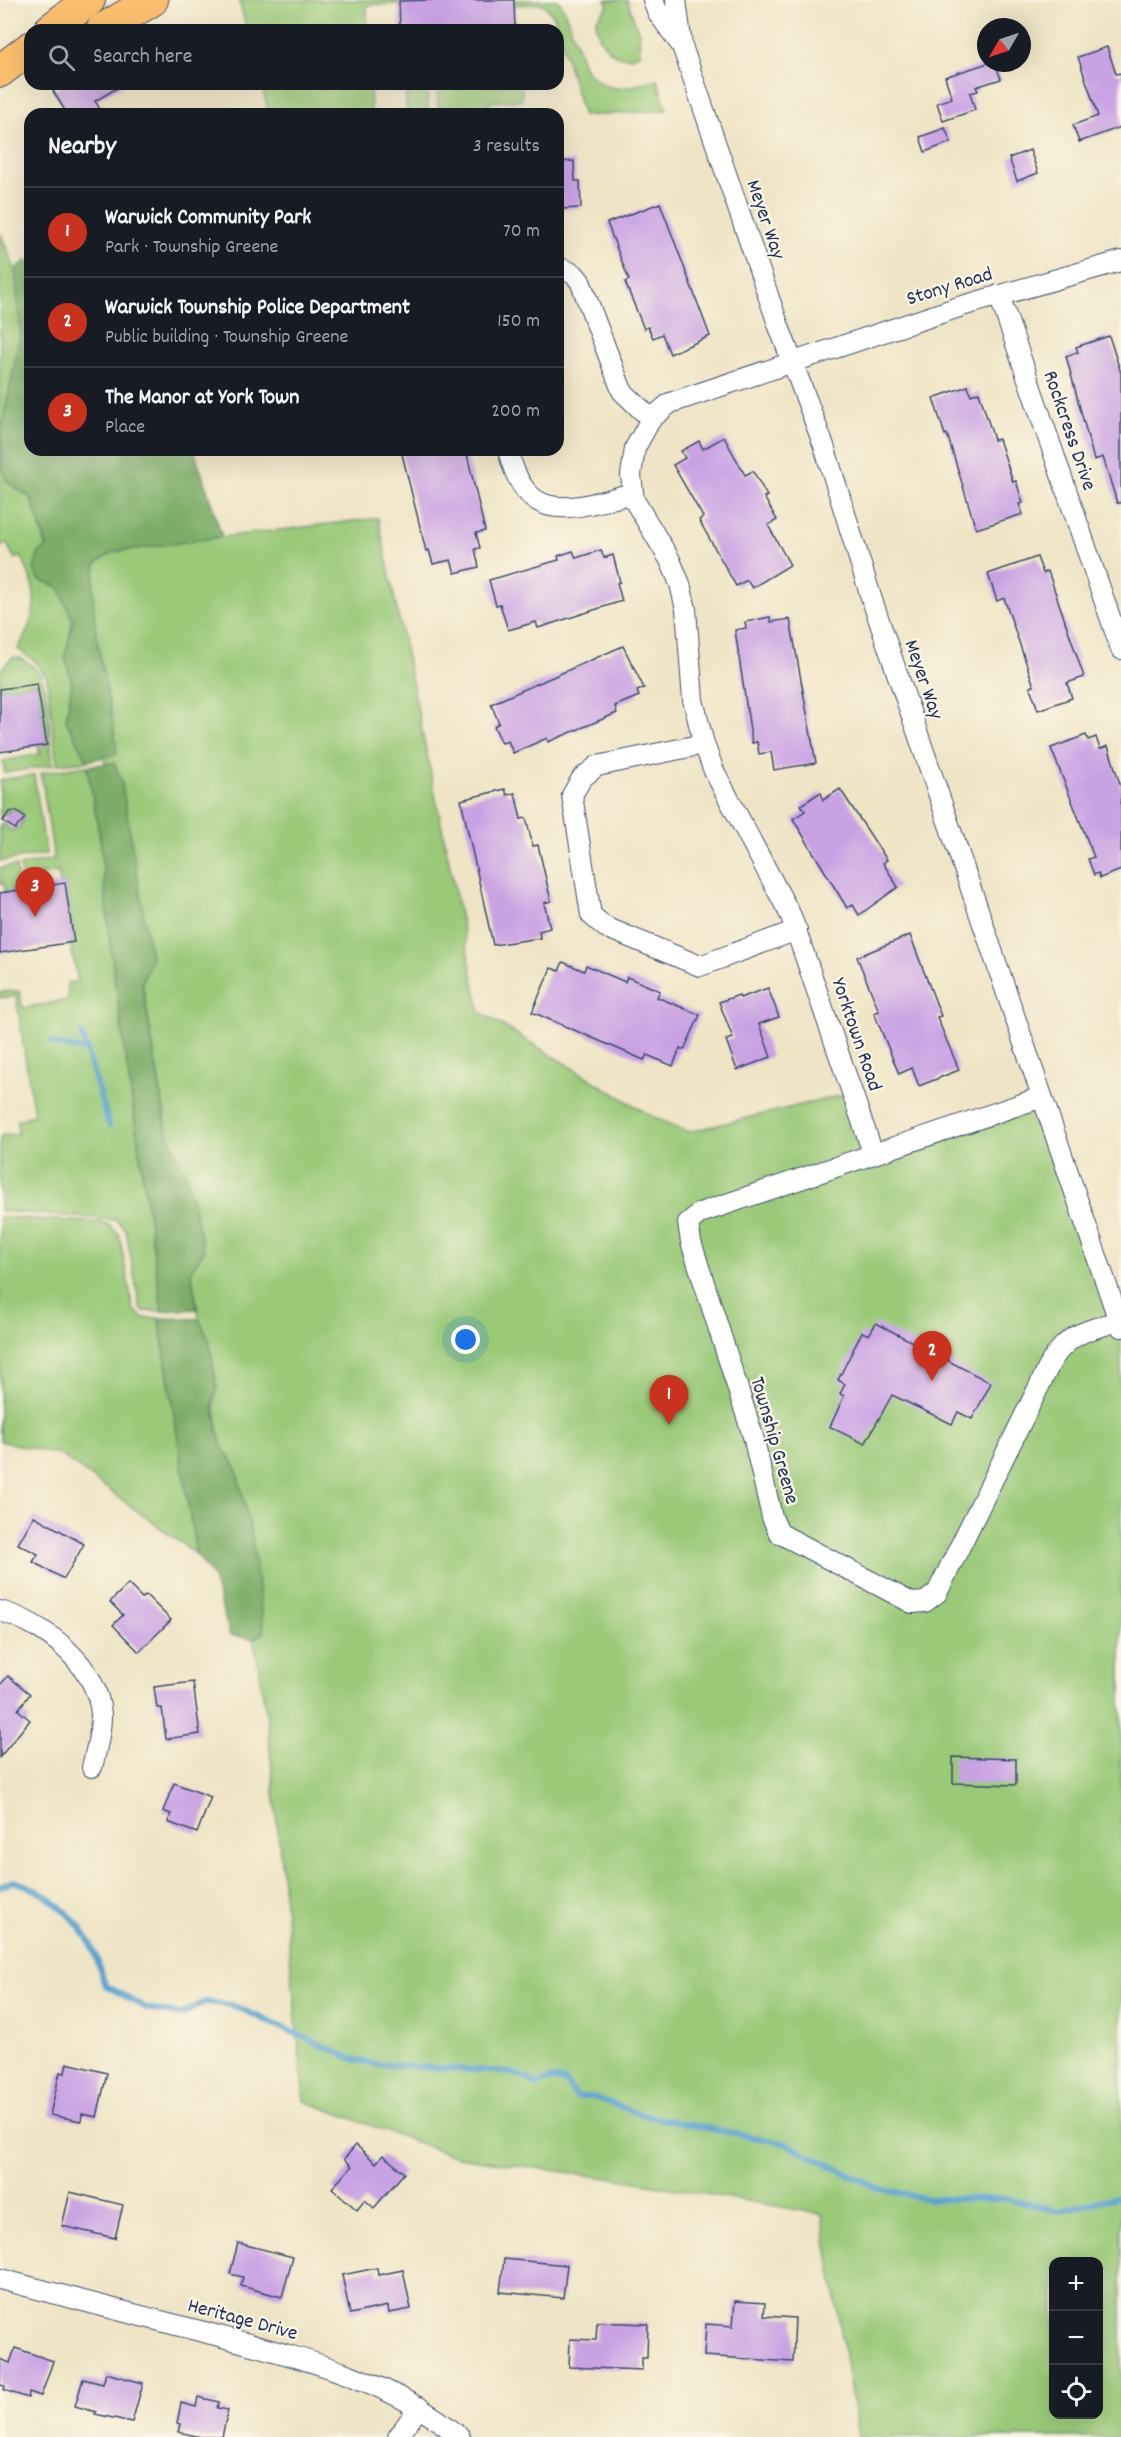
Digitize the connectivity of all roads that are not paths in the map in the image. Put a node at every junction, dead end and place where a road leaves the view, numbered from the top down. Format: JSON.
{"nodes":[{"id":1,"x":89,"y":0,"type":"edge"},
{"id":2,"x":152,"y":0,"type":"edge"},
{"id":3,"x":653,"y":0,"type":"edge"},
{"id":4,"x":676,"y":0,"type":"edge"},
{"id":5,"x":58,"y":24,"type":"edge"},
{"id":6,"x":112,"y":24,"type":"edge"},
{"id":7,"x":682,"y":46,"type":"junction"},
{"id":8,"x":24,"y":54,"type":"edge"},
{"id":9,"x":12,"y":66,"type":"edge"},
{"id":10,"x":1121,"y":261,"type":"edge"},
{"id":11,"x":564,"y":270,"type":"edge"},
{"id":12,"x":999,"y":295,"type":"junction"},
{"id":13,"x":792,"y":361,"type":"junction"},
{"id":14,"x":651,"y":419,"type":"junction"},
{"id":15,"x":509,"y":456,"type":"edge"},
{"id":16,"x":633,"y":493,"type":"junction"},
{"id":17,"x":1121,"y":649,"type":"edge"},
{"id":18,"x":704,"y":744,"type":"junction"},
{"id":19,"x":794,"y":923,"type":"junction"},
{"id":20,"x":1042,"y":1097,"type":"junction"},
{"id":21,"x":873,"y":1153,"type":"junction"},
{"id":22,"x":1120,"y":1323,"type":"edge"},
{"id":23,"x":0,"y":1611,"type":"edge"},
{"id":24,"x":92,"y":1767,"type":"dead end"},
{"id":25,"x":0,"y":2279,"type":"edge"},
{"id":26,"x":419,"y":2407,"type":"junction"},
{"id":27,"x":398,"y":2437,"type":"edge"},
{"id":28,"x":460,"y":2437,"type":"edge"}],
"edges":[{"from":1,"to":5,"type":"highway"},
{"from":2,"to":6,"type":"highway"},
{"from":3,"to":7,"type":"street","name":"Meyer Way"},
{"from":4,"to":7,"type":"street","name":"Meyer Way"},
{"from":7,"to":13,"type":"street","name":"Meyer Way"},
{"from":8,"to":9,"type":"highway"},
{"from":10,"to":12,"type":"street","name":"Stony Road"},
{"from":11,"to":14,"type":"street"},
{"from":12,"to":13,"type":"street","name":"Stony Road"},
{"from":12,"to":17,"type":"street","name":"Rockcress Drive"},
{"from":13,"to":14,"type":"street"},
{"from":13,"to":20,"type":"street","name":"Meyer Way"},
{"from":14,"to":16,"type":"street"},
{"from":15,"to":16,"type":"street"},
{"from":16,"to":18,"type":"street","name":"Yorktown Road"},
{"from":18,"to":19,"type":"street","name":"Yorktown Road"},
{"from":18,"to":19,"type":"street"},
{"from":19,"to":21,"type":"street","name":"Yorktown Road"},
{"from":20,"to":21,"type":"street","name":"Township Greene"},
{"from":20,"to":22,"type":"street","name":"Meyer Way"},
{"from":21,"to":22,"type":"street","name":"Township Greene"},
{"from":23,"to":24,"type":"street"},
{"from":25,"to":26,"type":"street","name":"Heritage Drive"},
{"from":26,"to":27,"type":"street"},
{"from":26,"to":28,"type":"street","name":"Heritage Drive"}]}
